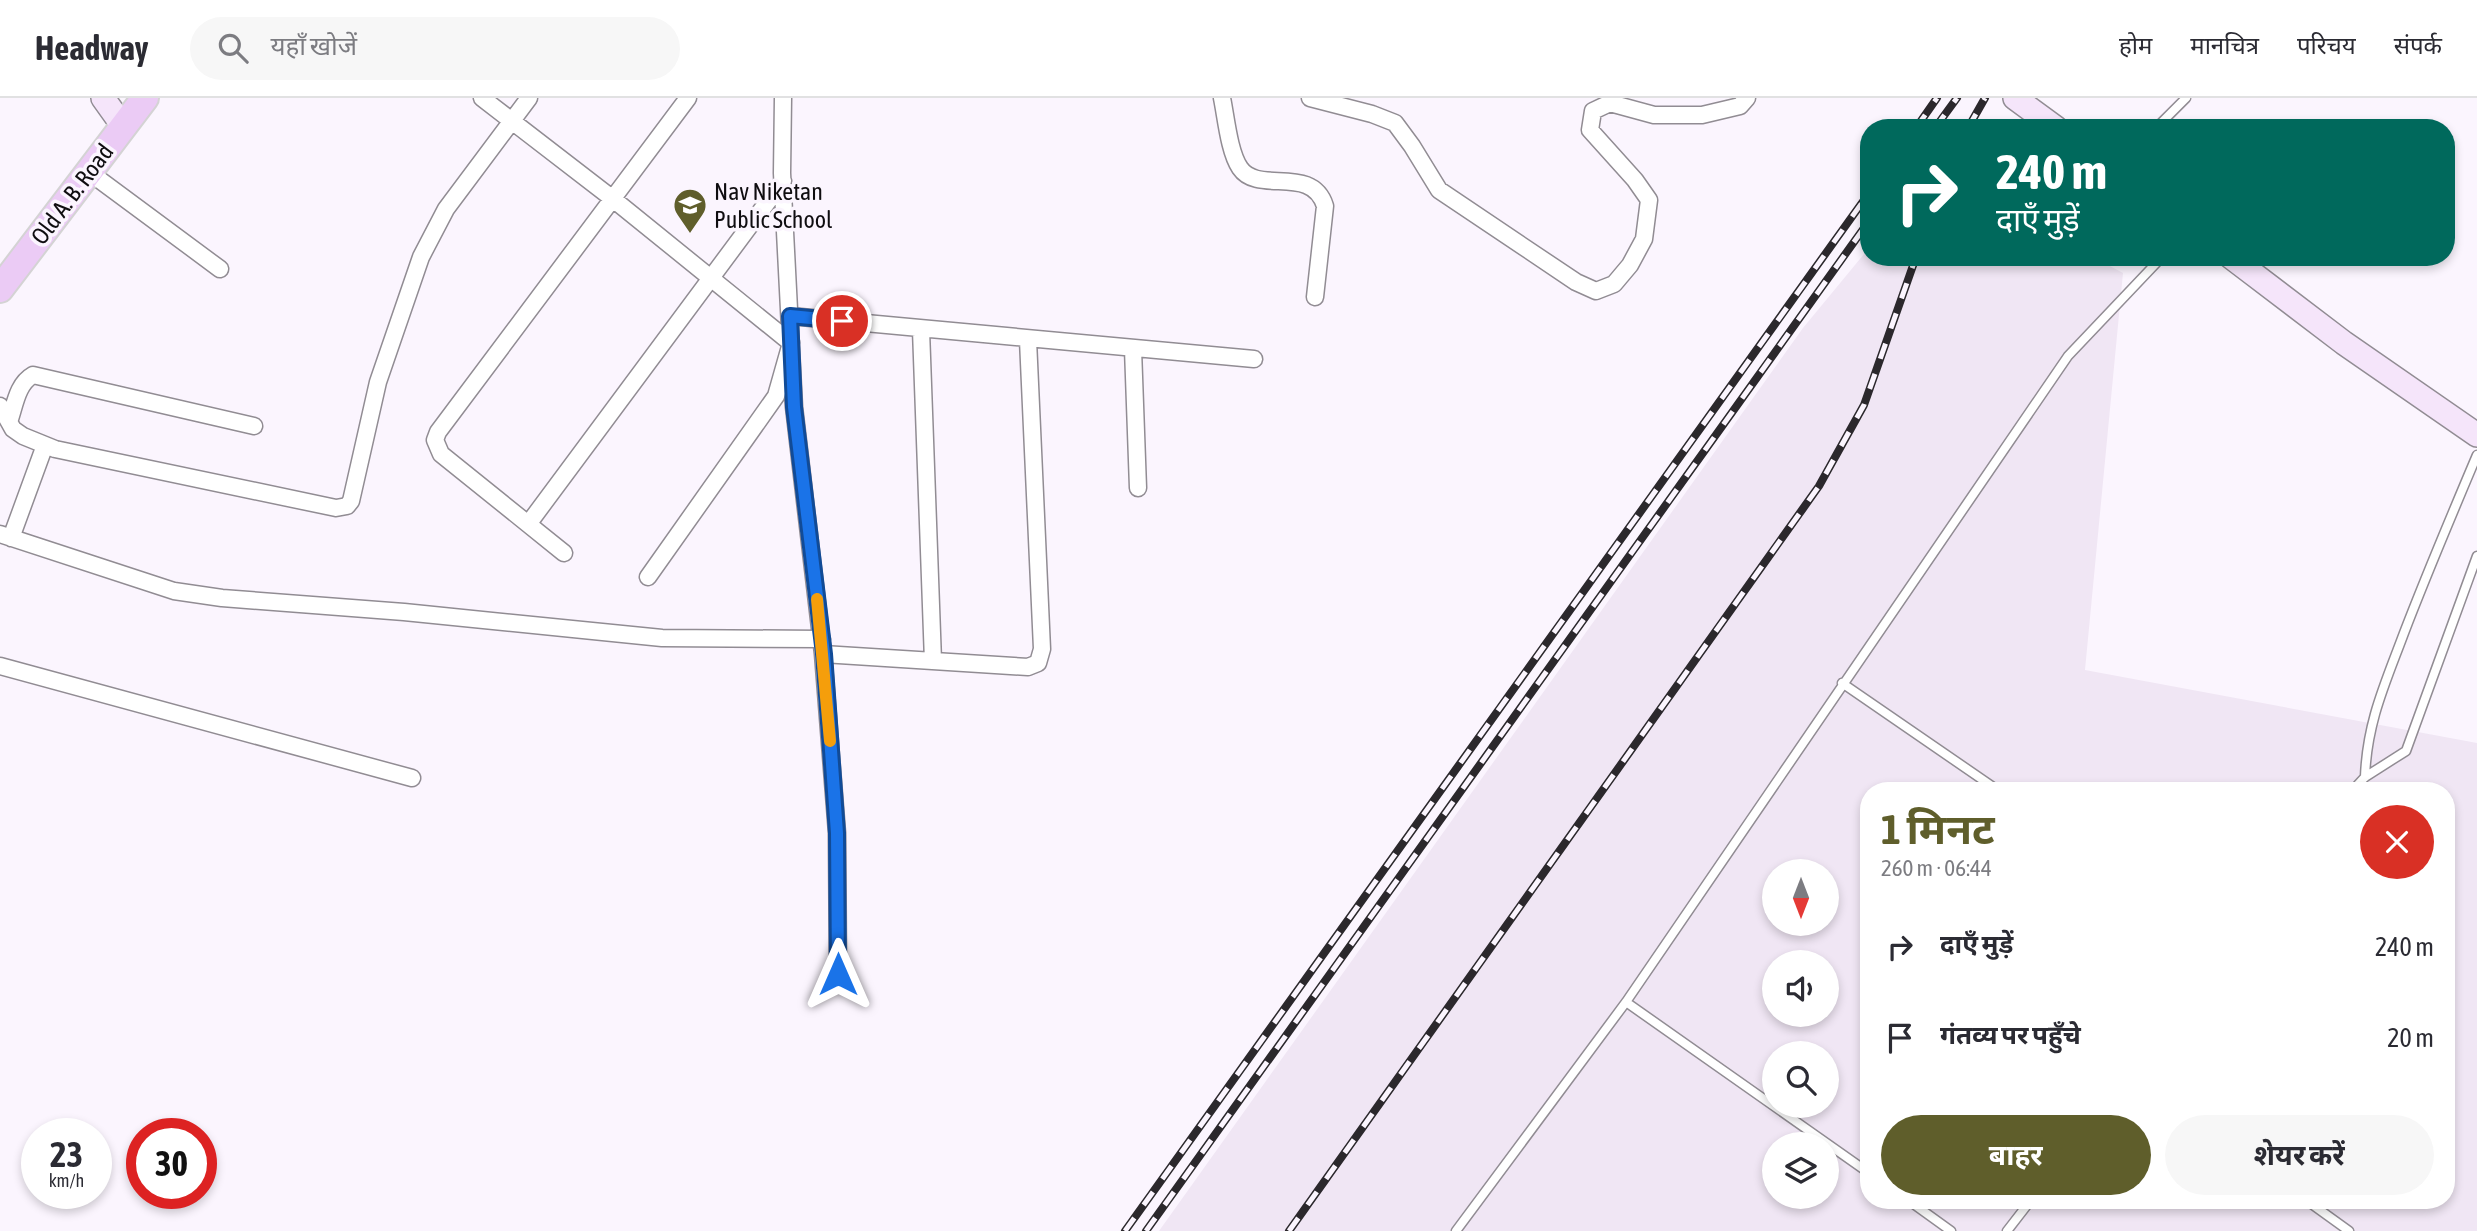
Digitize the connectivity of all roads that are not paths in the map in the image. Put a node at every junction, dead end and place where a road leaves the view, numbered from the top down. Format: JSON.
{"nodes":[{"id":1,"x":145,"y":98,"type":"edge"},
{"id":2,"x":482,"y":98,"type":"edge"},
{"id":3,"x":529,"y":98,"type":"edge"},
{"id":4,"x":688,"y":98,"type":"edge"},
{"id":5,"x":783,"y":98,"type":"edge"},
{"id":6,"x":1222,"y":98,"type":"edge"},
{"id":7,"x":1310,"y":98,"type":"edge"},
{"id":8,"x":1747,"y":98,"type":"edge"},
{"id":9,"x":2015,"y":98,"type":"edge"},
{"id":10,"x":2186,"y":98,"type":"edge"},
{"id":11,"x":117,"y":109,"type":"edge"},
{"id":12,"x":2044,"y":119,"type":"edge"},
{"id":13,"x":2165,"y":119,"type":"edge"},
{"id":14,"x":511,"y":121,"type":"junction"},
{"id":15,"x":89,"y":172,"type":"junction"},
{"id":16,"x":783,"y":181,"type":"junction"},
{"id":17,"x":613,"y":199,"type":"junction"},
{"id":18,"x":0,"y":261,"type":"edge"},
{"id":19,"x":2153,"y":266,"type":"edge"},
{"id":20,"x":2243,"y":266,"type":"edge"},
{"id":21,"x":220,"y":269,"type":"dead end"},
{"id":22,"x":710,"y":278,"type":"junction"},
{"id":23,"x":0,"y":289,"type":"edge"},
{"id":24,"x":1315,"y":297,"type":"dead end"},
{"id":25,"x":790,"y":316,"type":"junction"},
{"id":26,"x":920,"y":330,"type":"junction"},
{"id":27,"x":1028,"y":340,"type":"junction"},
{"id":28,"x":791,"y":343,"type":"junction"},
{"id":29,"x":1133,"y":349,"type":"junction"},
{"id":30,"x":1254,"y":359,"type":"dead end"},
{"id":31,"x":0,"y":406,"type":"edge"},
{"id":32,"x":9,"y":422,"type":"junction"},
{"id":33,"x":254,"y":426,"type":"dead end"},
{"id":34,"x":2477,"y":435,"type":"edge"},
{"id":35,"x":45,"y":445,"type":"junction"},
{"id":36,"x":2477,"y":455,"type":"edge"},
{"id":37,"x":1138,"y":488,"type":"dead end"},
{"id":38,"x":529,"y":523,"type":"junction"},
{"id":39,"x":5,"y":536,"type":"edge"},
{"id":40,"x":564,"y":553,"type":"dead end"},
{"id":41,"x":2477,"y":556,"type":"edge"},
{"id":42,"x":648,"y":577,"type":"dead end"},
{"id":43,"x":823,"y":647,"type":"junction"},
{"id":44,"x":933,"y":661,"type":"junction"},
{"id":45,"x":0,"y":666,"type":"edge"},
{"id":46,"x":1842,"y":683,"type":"junction"},
{"id":47,"x":2365,"y":777,"type":"junction"},
{"id":48,"x":412,"y":778,"type":"dead end"},
{"id":49,"x":1986,"y":782,"type":"edge"},
{"id":50,"x":2360,"y":782,"type":"edge"},
{"id":51,"x":838,"y":974,"type":"dead end"},
{"id":52,"x":1626,"y":1002,"type":"junction"},
{"id":53,"x":1860,"y":1167,"type":"edge"},
{"id":54,"x":1920,"y":1209,"type":"edge"},
{"id":55,"x":2024,"y":1209,"type":"edge"},
{"id":56,"x":2318,"y":1209,"type":"edge"},
{"id":57,"x":1456,"y":1231,"type":"edge"},
{"id":58,"x":1951,"y":1231,"type":"edge"},
{"id":59,"x":2007,"y":1231,"type":"edge"},
{"id":60,"x":2348,"y":1231,"type":"edge"}],
"edges":[{"from":1,"to":11,"type":"main road","name":"Old A. B. Road"},
{"from":2,"to":14,"type":"street"},
{"from":3,"to":14,"type":"street"},
{"from":4,"to":17,"type":"street"},
{"from":5,"to":16,"type":"street"},
{"from":6,"to":24,"type":"street"},
{"from":7,"to":8,"type":"street"},
{"from":9,"to":12,"type":"main road"},
{"from":10,"to":13,"type":"lane"},
{"from":11,"to":15,"type":"main road","name":"Old A. B. Road"},
{"from":11,"to":18,"type":"main road","name":"Old A. B. Road"},
{"from":14,"to":17,"type":"street"},
{"from":14,"to":35,"type":"street"},
{"from":15,"to":21,"type":"street"},
{"from":15,"to":23,"type":"main road","name":"Old A. B. Road"},
{"from":16,"to":22,"type":"street"},
{"from":16,"to":25,"type":"street"},
{"from":17,"to":22,"type":"street"},
{"from":17,"to":38,"type":"street"},
{"from":19,"to":46,"type":"lane"},
{"from":20,"to":34,"type":"main road"},
{"from":22,"to":28,"type":"street"},
{"from":22,"to":38,"type":"street"},
{"from":25,"to":26,"type":"street"},
{"from":25,"to":28,"type":"street"},
{"from":26,"to":27,"type":"street"},
{"from":26,"to":44,"type":"street"},
{"from":27,"to":29,"type":"street"},
{"from":27,"to":44,"type":"street"},
{"from":28,"to":42,"type":"street"},
{"from":28,"to":43,"type":"street"},
{"from":29,"to":30,"type":"street"},
{"from":29,"to":37,"type":"street"},
{"from":31,"to":32,"type":"street"},
{"from":32,"to":33,"type":"street"},
{"from":32,"to":35,"type":"street"},
{"from":35,"to":39,"type":"street"},
{"from":36,"to":47,"type":"lane"},
{"from":38,"to":40,"type":"street"},
{"from":39,"to":43,"type":"street"},
{"from":41,"to":47,"type":"lane"},
{"from":43,"to":44,"type":"street"},
{"from":43,"to":51,"type":"street"},
{"from":45,"to":48,"type":"street"},
{"from":46,"to":49,"type":"lane"},
{"from":46,"to":52,"type":"lane"},
{"from":47,"to":50,"type":"lane"},
{"from":52,"to":53,"type":"lane"},
{"from":52,"to":57,"type":"lane"},
{"from":54,"to":58,"type":"lane"},
{"from":55,"to":59,"type":"lane"},
{"from":56,"to":60,"type":"lane"}]}
